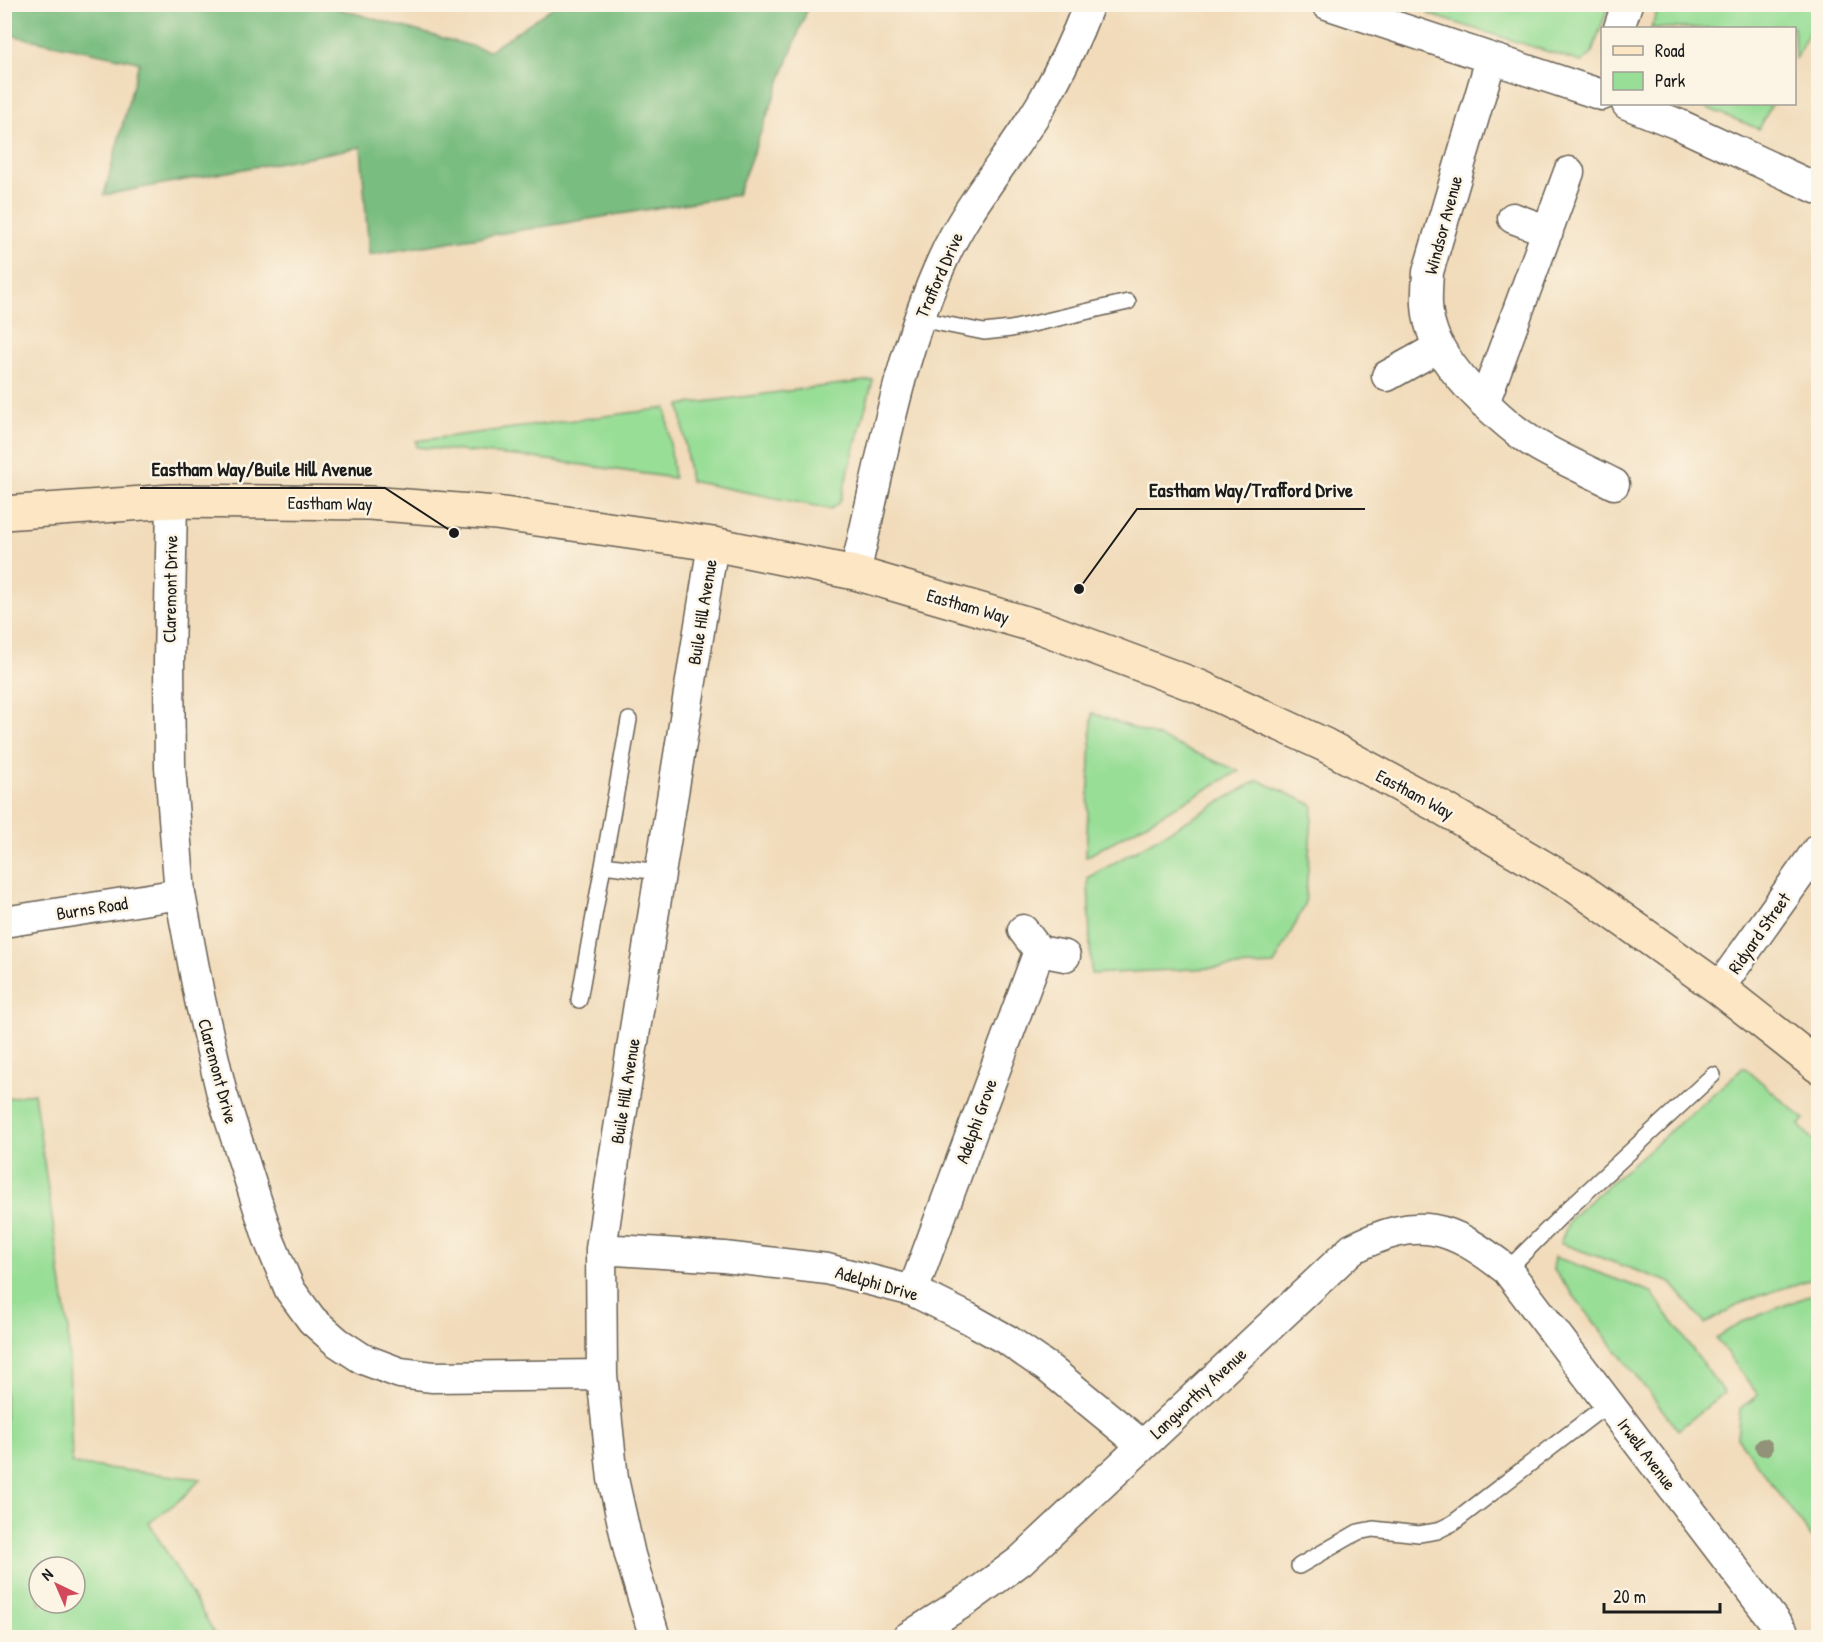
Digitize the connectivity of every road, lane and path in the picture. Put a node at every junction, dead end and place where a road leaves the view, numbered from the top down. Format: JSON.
{"nodes":[{"id":1,"x":1089,"y":4,"type":"edge"},
{"id":2,"x":1327,"y":4,"type":"edge"},
{"id":3,"x":1627,"y":4,"type":"edge"},
{"id":4,"x":1618,"y":27,"type":"edge"},
{"id":5,"x":1491,"y":59,"type":"junction"},
{"id":6,"x":1600,"y":86,"type":"edge"},
{"id":7,"x":1630,"y":105,"type":"edge"},
{"id":8,"x":1569,"y":172,"type":"dead end"},
{"id":9,"x":1818,"y":189,"type":"edge"},
{"id":10,"x":1513,"y":218,"type":"dead end"},
{"id":11,"x":1548,"y":231,"type":"junction"},
{"id":12,"x":1128,"y":302,"type":"dead end"},
{"id":13,"x":919,"y":319,"type":"junction"},
{"id":14,"x":1438,"y":347,"type":"junction"},
{"id":15,"x":1388,"y":376,"type":"dead end"},
{"id":16,"x":1484,"y":403,"type":"junction"},
{"id":17,"x":1614,"y":484,"type":"dead end"},
{"id":18,"x":172,"y":501,"type":"junction"},
{"id":19,"x":4,"y":513,"type":"edge"},
{"id":20,"x":713,"y":544,"type":"junction"},
{"id":21,"x":855,"y":573,"type":"junction"},
{"id":22,"x":629,"y":720,"type":"dead end"},
{"id":23,"x":1818,"y":849,"type":"edge"},
{"id":24,"x":603,"y":865,"type":"junction"},
{"id":25,"x":659,"y":873,"type":"junction"},
{"id":26,"x":180,"y":894,"type":"junction"},
{"id":27,"x":4,"y":922,"type":"edge"},
{"id":28,"x":1042,"y":945,"type":"dead end"},
{"id":29,"x":1719,"y":988,"type":"junction"},
{"id":30,"x":579,"y":1000,"type":"dead end"},
{"id":31,"x":1818,"y":1066,"type":"edge"},
{"id":32,"x":1713,"y":1075,"type":"dead end"},
{"id":33,"x":601,"y":1249,"type":"junction"},
{"id":34,"x":1507,"y":1270,"type":"junction"},
{"id":35,"x":913,"y":1291,"type":"junction"},
{"id":36,"x":602,"y":1375,"type":"junction"},
{"id":37,"x":1609,"y":1403,"type":"junction"},
{"id":38,"x":1142,"y":1445,"type":"junction"},
{"id":39,"x":1299,"y":1566,"type":"dead end"},
{"id":40,"x":656,"y":1638,"type":"edge"},
{"id":41,"x":907,"y":1638,"type":"edge"},
{"id":42,"x":1788,"y":1638,"type":"edge"}],
"edges":[{"from":1,"to":13,"type":"street","name":"Trafford Drive"},
{"from":2,"to":5,"type":"street"},
{"from":3,"to":4,"type":"street"},
{"from":5,"to":6,"type":"street"},
{"from":5,"to":14,"type":"street","name":"Windsor Avenue"},
{"from":7,"to":9,"type":"street"},
{"from":8,"to":11,"type":"street"},
{"from":10,"to":11,"type":"street"},
{"from":11,"to":16,"type":"street"},
{"from":12,"to":13,"type":"lane"},
{"from":13,"to":21,"type":"street","name":"Trafford Drive"},
{"from":14,"to":15,"type":"street"},
{"from":14,"to":16,"type":"street","name":"Windsor Avenue"},
{"from":16,"to":17,"type":"street","name":"Windsor Avenue"},
{"from":18,"to":19,"type":"street","name":"Eastham Way"},
{"from":18,"to":20,"type":"street","name":"Eastham Way"},
{"from":18,"to":26,"type":"street","name":"Claremont Drive"},
{"from":20,"to":21,"type":"street","name":"Eastham Way"},
{"from":20,"to":25,"type":"street","name":"Buile Hill Avenue"},
{"from":21,"to":29,"type":"street","name":"Eastham Way"},
{"from":22,"to":24,"type":"lane"},
{"from":23,"to":29,"type":"street","name":"Ridyard Street"},
{"from":24,"to":25,"type":"lane"},
{"from":24,"to":30,"type":"lane"},
{"from":25,"to":33,"type":"street","name":"Buile Hill Avenue"},
{"from":26,"to":27,"type":"street","name":"Burns Road"},
{"from":26,"to":36,"type":"street","name":"Claremont Drive"},
{"from":28,"to":35,"type":"street","name":"Adelphi Grove"},
{"from":29,"to":31,"type":"street","name":"Eastham Way"},
{"from":32,"to":34,"type":"lane"},
{"from":33,"to":35,"type":"street","name":"Adelphi Drive"},
{"from":33,"to":36,"type":"street","name":"Buile Hill Avenue"},
{"from":34,"to":37,"type":"street","name":"Irwell Avenue"},
{"from":34,"to":38,"type":"street","name":"Langworthy Avenue"},
{"from":35,"to":38,"type":"street","name":"Adelphi Drive"},
{"from":36,"to":40,"type":"street","name":"Buile Hill Avenue"},
{"from":37,"to":39,"type":"lane"},
{"from":37,"to":42,"type":"street","name":"Irwell Avenue"},
{"from":38,"to":41,"type":"street","name":"Langworthy Avenue"}]}
